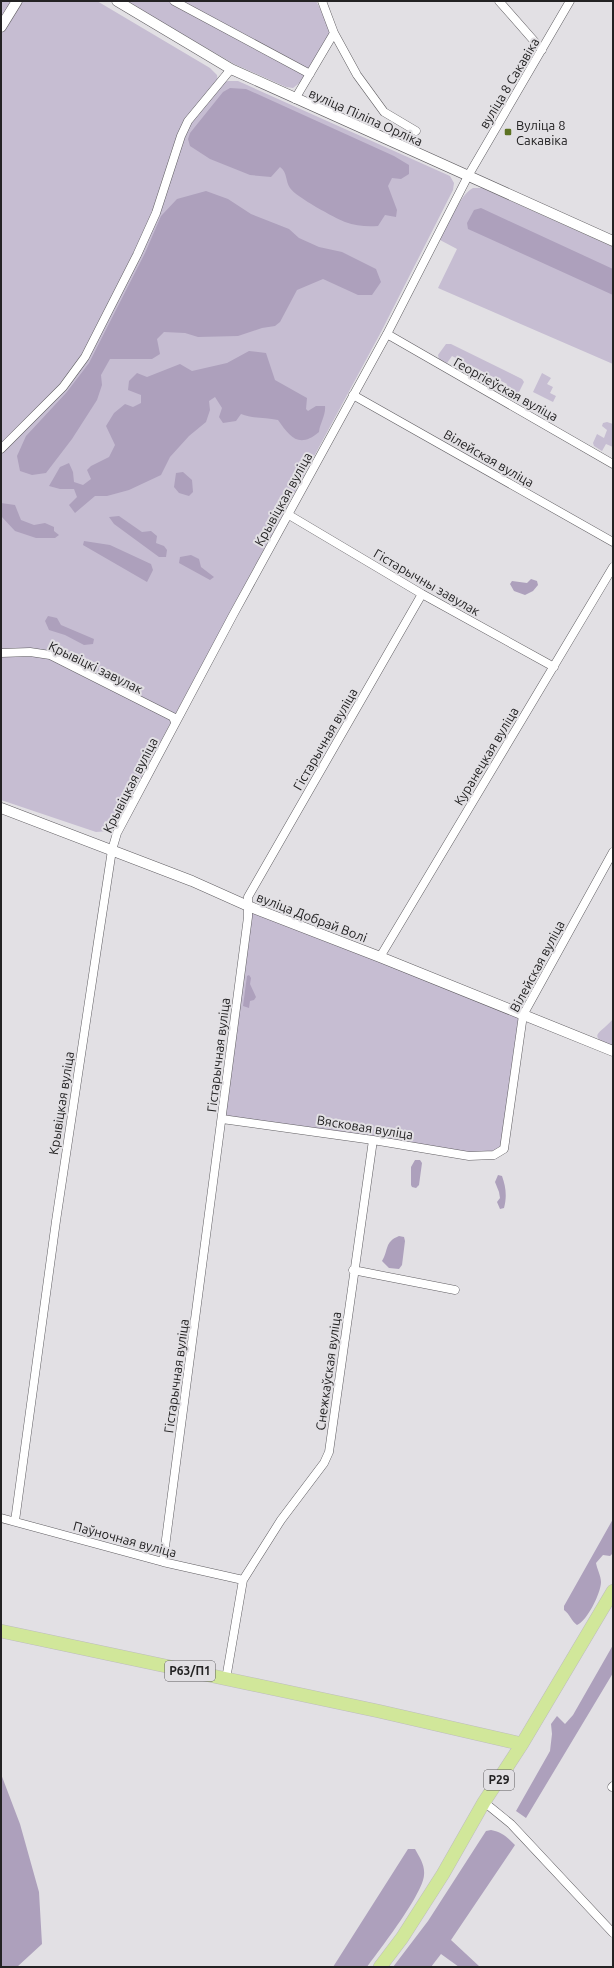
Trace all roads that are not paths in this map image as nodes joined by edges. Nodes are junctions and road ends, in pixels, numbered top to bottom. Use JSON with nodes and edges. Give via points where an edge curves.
{"nodes":[{"id":1,"x":17,"y":1,"type":"edge"},
{"id":2,"x":117,"y":1,"type":"edge"},
{"id":3,"x":174,"y":1,"type":"edge"},
{"id":4,"x":322,"y":1,"type":"edge"},
{"id":5,"x":500,"y":1,"type":"edge"},
{"id":6,"x":570,"y":1,"type":"edge"},
{"id":7,"x":1,"y":27,"type":"edge"},
{"id":8,"x":334,"y":33,"type":"junction"},
{"id":9,"x":542,"y":50,"type":"junction"},
{"id":10,"x":231,"y":69,"type":"junction"},
{"id":11,"x":310,"y":74,"type":"junction"},
{"id":12,"x":296,"y":99,"type":"junction"},
{"id":13,"x":416,"y":131,"type":"dead end"},
{"id":14,"x":468,"y":176,"type":"junction"},
{"id":15,"x":613,"y":241,"type":"edge"},
{"id":16,"x":388,"y":334,"type":"junction"},
{"id":17,"x":353,"y":395,"type":"junction"},
{"id":18,"x":1,"y":449,"type":"edge"},
{"id":19,"x":613,"y":464,"type":"edge"},
{"id":20,"x":289,"y":515,"type":"junction"},
{"id":21,"x":613,"y":542,"type":"edge"},
{"id":22,"x":613,"y":567,"type":"edge"},
{"id":23,"x":422,"y":594,"type":"junction"},
{"id":24,"x":1,"y":653,"type":"edge"},
{"id":25,"x":554,"y":667,"type":"junction"},
{"id":26,"x":175,"y":722,"type":"junction"},
{"id":27,"x":1,"y":808,"type":"edge"},
{"id":28,"x":112,"y":850,"type":"junction"},
{"id":29,"x":613,"y":852,"type":"edge"},
{"id":30,"x":248,"y":906,"type":"junction"},
{"id":31,"x":380,"y":957,"type":"junction"},
{"id":32,"x":523,"y":1015,"type":"junction"},
{"id":33,"x":613,"y":1051,"type":"edge"},
{"id":34,"x":222,"y":1119,"type":"junction"},
{"id":35,"x":373,"y":1140,"type":"junction"},
{"id":36,"x":504,"y":1149,"type":"joint"},
{"id":37,"x":353,"y":1270,"type":"junction"},
{"id":38,"x":455,"y":1290,"type":"dead end"},
{"id":39,"x":1,"y":1518,"type":"edge"},
{"id":40,"x":15,"y":1521,"type":"junction"},
{"id":41,"x":163,"y":1562,"type":"junction"},
{"id":42,"x":243,"y":1580,"type":"junction"},
{"id":43,"x":613,"y":1591,"type":"edge"},
{"id":44,"x":1,"y":1630,"type":"edge"},
{"id":45,"x":226,"y":1679,"type":"junction"},
{"id":46,"x":522,"y":1744,"type":"junction"},
{"id":47,"x":484,"y":1802,"type":"junction"},
{"id":48,"x":613,"y":1933,"type":"edge"},
{"id":49,"x":380,"y":1967,"type":"edge"}],
"edges":[{"from":1,"to":7,"type":"street"},
{"from":2,"to":10,"type":"street","name":"вуліца Піліпа Орліка"},
{"from":3,"to":11,"type":"street"},
{"from":4,"to":8,"type":"street"},
{"from":5,"to":9,"type":"street"},
{"from":6,"to":9,"type":"street","name":"вуліца 8 Сакавіка"},
{"from":8,"to":11,"type":"street"},
{"from":8,"to":13,"type":"street","via":[[357,75],[384,112]]},
{"from":9,"to":14,"type":"street","name":"вуліца 8 Сакавіка"},
{"from":10,"to":12,"type":"street","name":"вуліца Піліпа Орліка"},
{"from":10,"to":18,"type":"street","via":[[188,121],[156,213],[85,357],[63,387]]},
{"from":11,"to":12,"type":"street"},
{"from":12,"to":14,"type":"street","name":"вуліца Піліпа Орліка"},
{"from":14,"to":15,"type":"street","name":"вуліца Піліпа Орліка"},
{"from":14,"to":16,"type":"street","name":"Крывіцкая вуліца"},
{"from":16,"to":17,"type":"street","name":"Крывіцкая вуліца"},
{"from":16,"to":19,"type":"street","name":"Георгіеўская вуліца"},
{"from":17,"to":20,"type":"street","name":"Крывіцкая вуліца"},
{"from":17,"to":21,"type":"street","name":"Вілейская вуліца"},
{"from":20,"to":23,"type":"street","name":"Гістарычны завулак"},
{"from":20,"to":26,"type":"street","name":"Крывіцкая вуліца"},
{"from":22,"to":25,"type":"street","name":"Куранецкая вуліца"},
{"from":23,"to":25,"type":"street","name":"Гістарычны завулак"},
{"from":23,"to":30,"type":"street","name":"Гістарычная вуліца","via":[[248,897]]},
{"from":24,"to":26,"type":"street","name":"Крывіцкі завулак","via":[[30,652],[50,655],[173,717]]},
{"from":25,"to":31,"type":"street","name":"Куранецкая вуліца"},
{"from":26,"to":28,"type":"street","name":"Крывіцкая вуліца","via":[[117,833]]},
{"from":27,"to":28,"type":"street","name":"вуліца Добрай Волі"},
{"from":28,"to":30,"type":"street","name":"вуліца Добрай Волі"},
{"from":28,"to":40,"type":"street","name":"Крывіцкая вуліца","via":[[56,1221]]},
{"from":29,"to":32,"type":"street","name":"Вілейская вуліца"},
{"from":30,"to":31,"type":"street","name":"вуліца Добрай Волі"},
{"from":30,"to":34,"type":"street","name":"Гістарычная вуліца"},
{"from":31,"to":32,"type":"street","name":"вуліца Добрай Волі"},
{"from":32,"to":33,"type":"street","name":"вуліца Добрай Волі"},
{"from":32,"to":36,"type":"street","name":"Вілейская вуліца"},
{"from":34,"to":35,"type":"street","name":"Вясковая вуліца"},
{"from":34,"to":41,"type":"street","name":"Гістарычная вуліца"},
{"from":35,"to":36,"type":"street","name":"Вясковая вуліца","via":[[469,1156],[494,1154]]},
{"from":35,"to":37,"type":"street","name":"Снежкаўская вуліца"},
{"from":37,"to":38,"type":"street"},
{"from":37,"to":42,"type":"street","name":"Снежкаўская вуліца","via":[[329,1452]]},
{"from":39,"to":40,"type":"street","name":"Паўночная вуліца"},
{"from":40,"to":41,"type":"street","name":"Паўночная вуліца"},
{"from":41,"to":42,"type":"street","name":"Паўночная вуліца"},
{"from":42,"to":45,"type":"street"},
{"from":43,"to":46,"type":"main road","number":"Р29"},
{"from":44,"to":45,"type":"main road","number":"Р63/П1"},
{"from":45,"to":46,"type":"main road","number":"Р63/П1"},
{"from":46,"to":47,"type":"main road","number":"Р29"},
{"from":47,"to":48,"type":"street","via":[[511,1824]]},
{"from":47,"to":49,"type":"main road","number":"Р29","via":[[443,1874]]}]}
